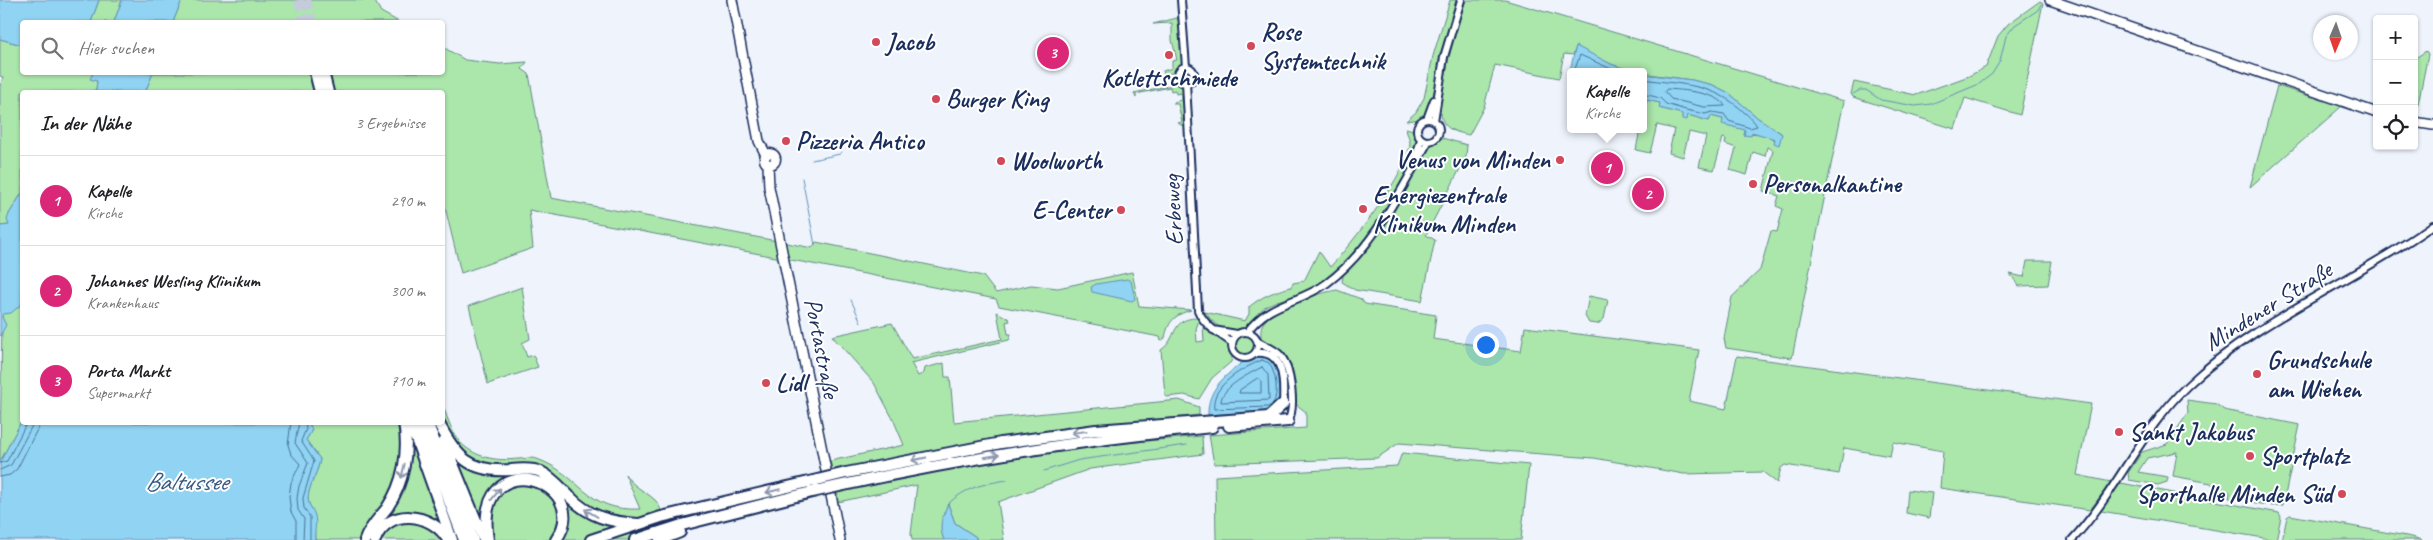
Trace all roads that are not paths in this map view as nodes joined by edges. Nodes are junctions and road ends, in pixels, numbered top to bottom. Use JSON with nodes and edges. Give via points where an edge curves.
{"nodes":[{"id":1,"x":732,"y":0,"type":"edge"},
{"id":2,"x":1181,"y":0,"type":"edge"},
{"id":3,"x":1462,"y":0,"type":"edge"},
{"id":4,"x":2050,"y":0,"type":"edge"},
{"id":5,"x":1186,"y":67,"type":"junction"},
{"id":6,"x":317,"y":75,"type":"edge"},
{"id":7,"x":325,"y":75,"type":"edge"},
{"id":8,"x":1186,"y":82,"type":"junction"},
{"id":9,"x":320,"y":90,"type":"edge"},
{"id":10,"x":328,"y":90,"type":"edge"},
{"id":11,"x":2373,"y":112,"type":"edge"},
{"id":12,"x":1431,"y":120,"type":"junction"},
{"id":13,"x":2418,"y":123,"type":"edge"},
{"id":14,"x":2433,"y":125,"type":"edge"},
{"id":15,"x":1424,"y":141,"type":"junction"},
{"id":16,"x":2433,"y":225,"type":"edge"},
{"id":17,"x":1261,"y":316,"type":"junction"},
{"id":18,"x":1213,"y":330,"type":"junction"},
{"id":19,"x":1248,"y":332,"type":"junction"},
{"id":20,"x":1237,"y":334,"type":"junction"},
{"id":21,"x":1254,"y":335,"type":"junction"},
{"id":22,"x":1258,"y":342,"type":"junction"},
{"id":23,"x":1232,"y":343,"type":"junction"},
{"id":24,"x":1256,"y":353,"type":"junction"},
{"id":25,"x":1283,"y":404,"type":"joint"},
{"id":26,"x":1288,"y":421,"type":"joint"},
{"id":27,"x":1212,"y":424,"type":"junction"},
{"id":28,"x":404,"y":425,"type":"edge"},
{"id":29,"x":411,"y":425,"type":"edge"},
{"id":30,"x":420,"y":425,"type":"edge"},
{"id":31,"x":428,"y":425,"type":"edge"},
{"id":32,"x":439,"y":425,"type":"edge"},
{"id":33,"x":440,"y":425,"type":"edge"},
{"id":34,"x":810,"y":487,"type":"junction"},
{"id":35,"x":680,"y":522,"type":"junction"},
{"id":36,"x":638,"y":524,"type":"junction"},
{"id":37,"x":664,"y":530,"type":"edge"},
{"id":38,"x":365,"y":540,"type":"edge"},
{"id":39,"x":375,"y":540,"type":"edge"},
{"id":40,"x":448,"y":540,"type":"edge"},
{"id":41,"x":452,"y":540,"type":"edge"},
{"id":42,"x":464,"y":540,"type":"edge"},
{"id":43,"x":473,"y":540,"type":"edge"},
{"id":44,"x":484,"y":540,"type":"edge"},
{"id":45,"x":488,"y":540,"type":"edge"},
{"id":46,"x":556,"y":540,"type":"edge"},
{"id":47,"x":591,"y":540,"type":"edge"},
{"id":48,"x":609,"y":540,"type":"edge"},
{"id":49,"x":635,"y":540,"type":"edge"},
{"id":50,"x":653,"y":540,"type":"edge"},
{"id":51,"x":840,"y":540,"type":"edge"},
{"id":52,"x":2072,"y":540,"type":"edge"}],
"edges":[{"from":1,"to":51,"type":"main road","name":"Portastraße","via":[[759,141],[767,159],[769,187]]},
{"from":2,"to":5,"type":"street"},
{"from":3,"to":12,"type":"street","via":[[1451,32]]},
{"from":4,"to":11,"type":"main road"},
{"from":5,"to":8,"type":"street","via":[[1194,74]]},
{"from":5,"to":8,"type":"street","via":[[1179,71],[1178,77]]},
{"from":6,"to":9,"type":"highway"},
{"from":7,"to":10,"type":"highway"},
{"from":8,"to":18,"type":"street","name":"Erbeweg","via":[[1198,310]]},
{"from":12,"to":15,"type":"street","via":[[1421,121],[1417,126],[1418,135]]},
{"from":12,"to":15,"type":"street","via":[[1438,127],[1438,134],[1434,140]]},
{"from":13,"to":14,"type":"main road"},
{"from":15,"to":17,"type":"street","via":[[1408,180],[1370,239],[1336,276],[1315,292],[1272,308]]},
{"from":16,"to":52,"type":"street","name":"Mindener Straße","via":[[2225,352],[2180,394]]},
{"from":17,"to":19,"type":"street"},
{"from":17,"to":21,"type":"street"},
{"from":18,"to":20,"type":"street"},
{"from":18,"to":23,"type":"street","name":"Erbeweg"},
{"from":19,"to":20,"type":"street"},
{"from":19,"to":21,"type":"street"},
{"from":20,"to":23,"type":"street"},
{"from":21,"to":22,"type":"street"},
{"from":22,"to":24,"type":"street"},
{"from":22,"to":26,"type":"street","via":[[1274,350],[1289,373],[1292,410]]},
{"from":23,"to":24,"type":"street","via":[[1238,356],[1250,357]]},
{"from":24,"to":25,"type":"street","via":[[1267,353],[1277,360],[1283,379]]},
{"from":25,"to":27,"type":"highway","via":[[1269,417]]},
{"from":26,"to":27,"type":"highway"},
{"from":27,"to":34,"type":"highway","bridge":true,"via":[[1096,430],[1001,443]]},
{"from":28,"to":38,"type":"highway","one_way":true,"via":[[406,450],[402,476],[389,505]]},
{"from":29,"to":41,"type":"highway"},
{"from":30,"to":42,"type":"highway"},
{"from":31,"to":43,"type":"highway"},
{"from":32,"to":44,"type":"highway"},
{"from":36,"to":33,"type":"highway","one_way":true,"via":[[604,520],[593,515],[552,478],[538,470],[496,471],[471,465],[458,456]]},
{"from":34,"to":35,"type":"highway","one_way":true,"via":[[736,500]]},
{"from":34,"to":35,"type":"highway","via":[[731,517]]},
{"from":35,"to":37,"type":"highway"},
{"from":36,"to":37,"type":"highway"},
{"from":36,"to":47,"type":"highway"},
{"from":37,"to":48,"type":"highway"},
{"from":37,"to":49,"type":"highway"},
{"from":37,"to":50,"type":"highway"},
{"from":39,"to":40,"type":"highway","via":[[391,521],[413,516],[431,522]]},
{"from":45,"to":46,"type":"highway","one_way":true,"via":[[487,510],[492,497],[511,481],[527,479],[549,487],[562,505],[563,525]]}]}
